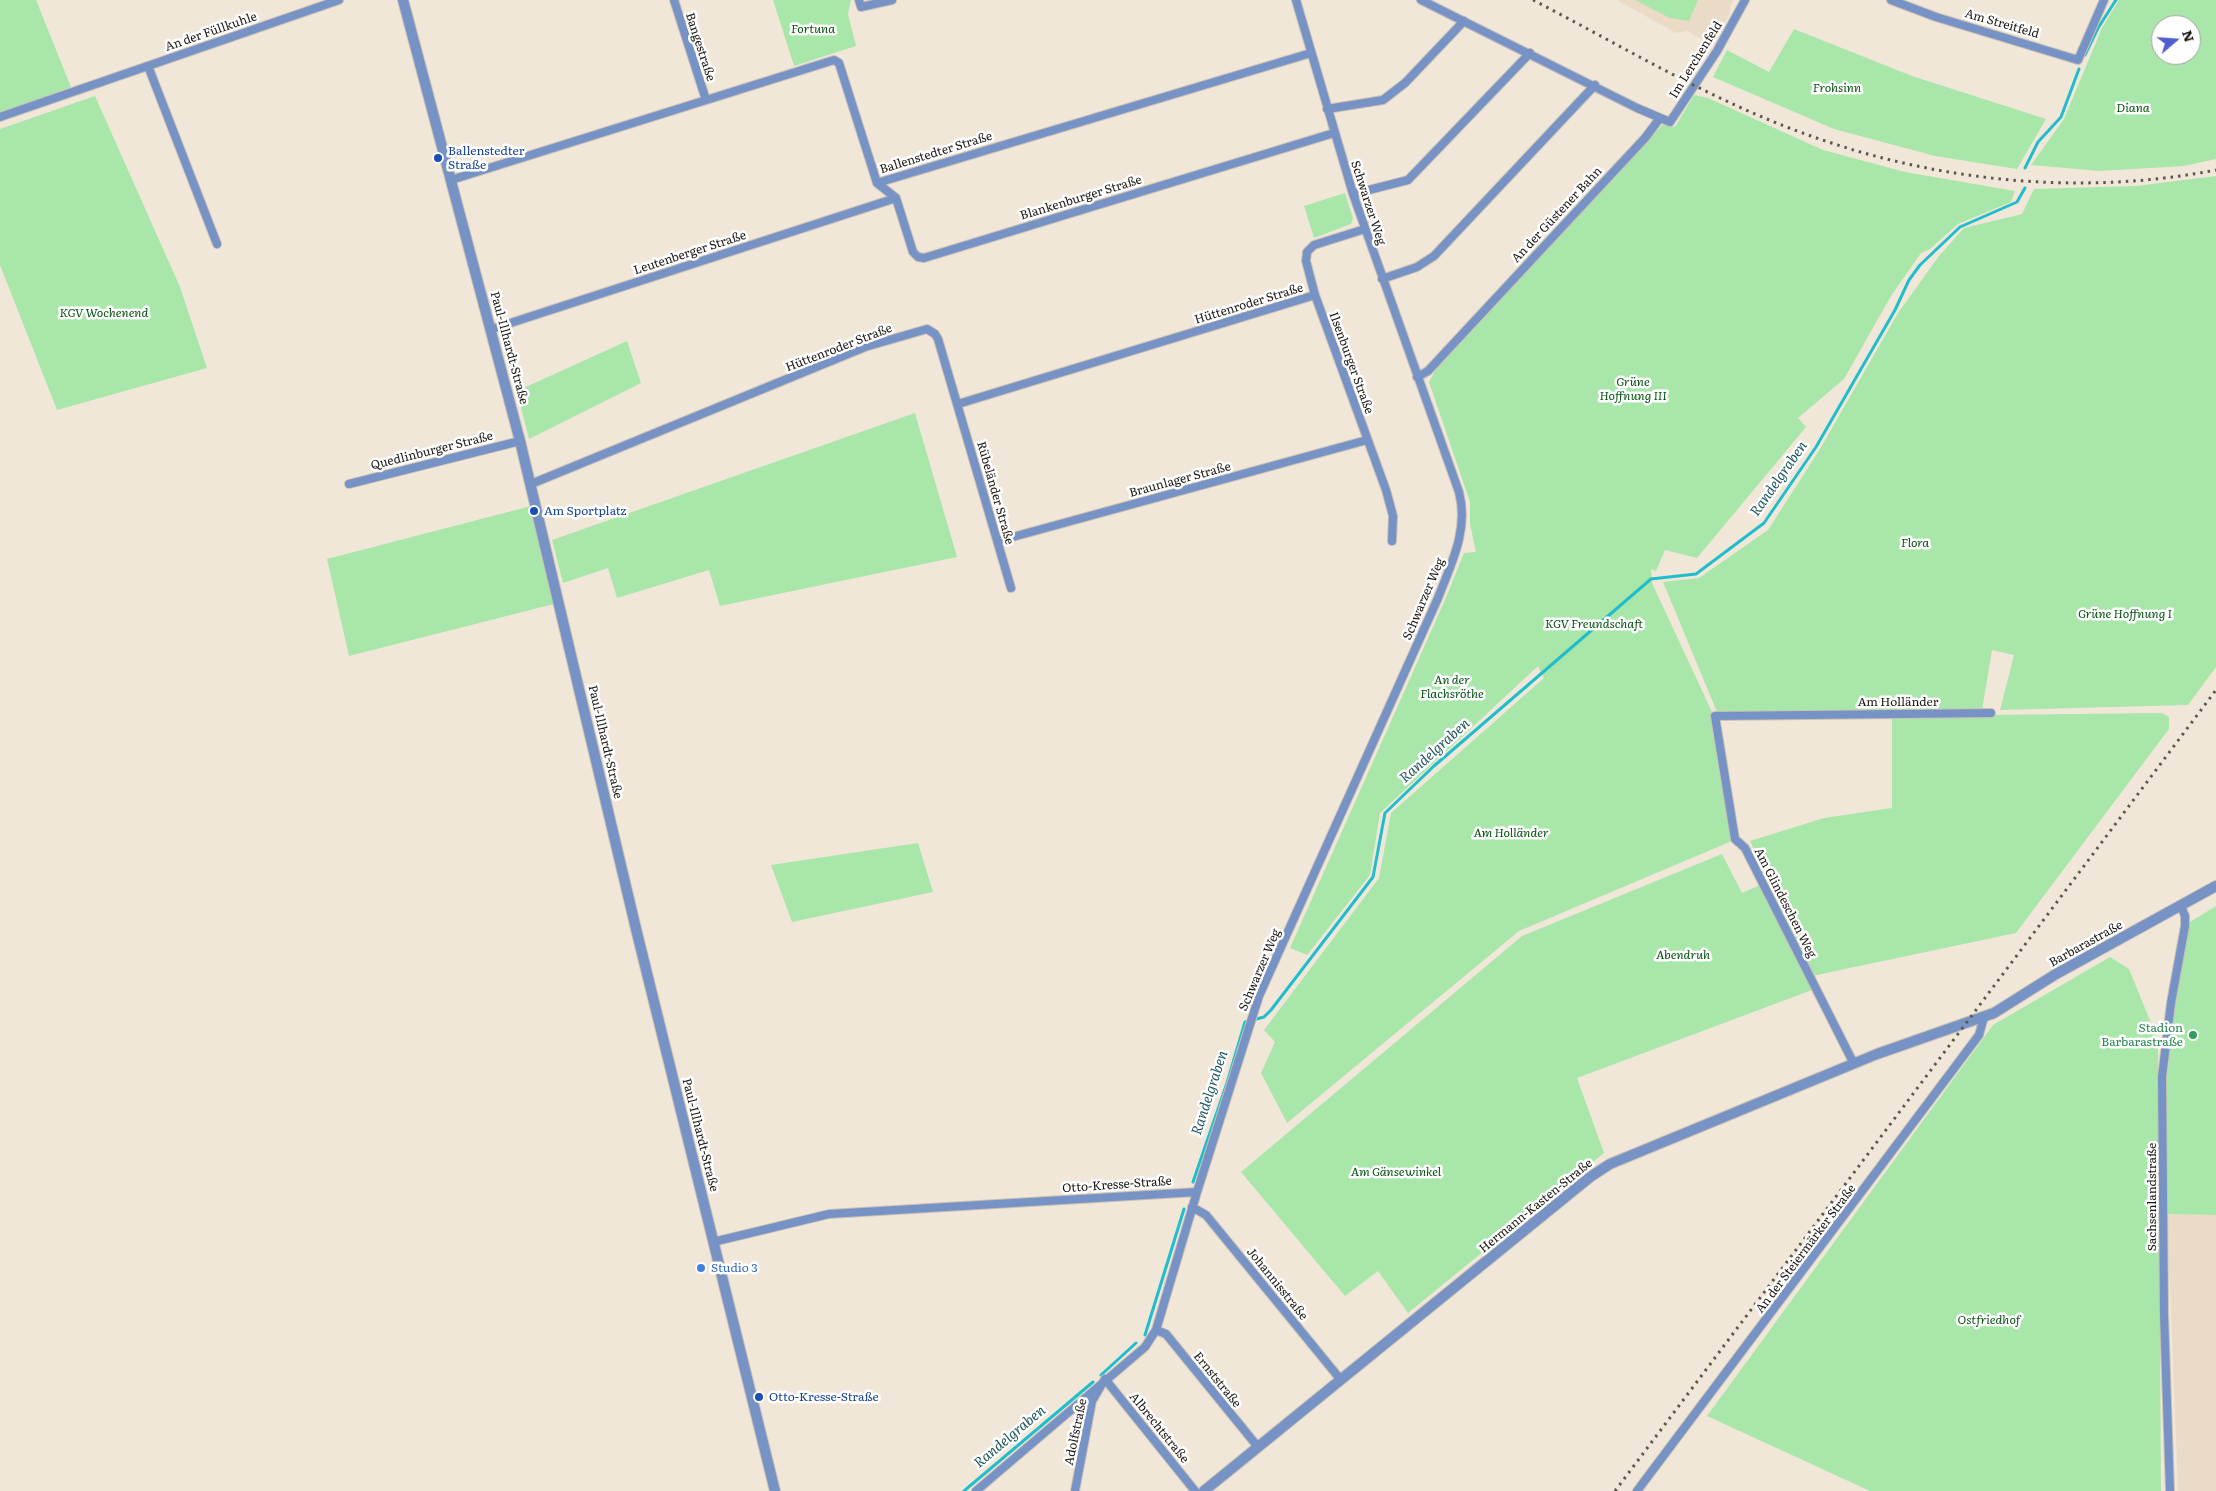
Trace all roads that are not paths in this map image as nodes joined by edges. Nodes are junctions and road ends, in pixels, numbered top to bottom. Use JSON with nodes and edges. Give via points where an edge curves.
{"nodes":[{"id":1,"x":339,"y":0,"type":"edge"},
{"id":2,"x":403,"y":0,"type":"edge"},
{"id":3,"x":674,"y":0,"type":"edge"},
{"id":4,"x":892,"y":0,"type":"edge"},
{"id":5,"x":1296,"y":0,"type":"edge"},
{"id":6,"x":1421,"y":0,"type":"edge"},
{"id":7,"x":1745,"y":0,"type":"edge"},
{"id":8,"x":1891,"y":0,"type":"edge"},
{"id":9,"x":2104,"y":0,"type":"edge"},
{"id":10,"x":860,"y":3,"type":"edge"},
{"id":11,"x":1464,"y":20,"type":"junction"},
{"id":12,"x":1311,"y":52,"type":"junction"},
{"id":13,"x":1530,"y":53,"type":"junction"},
{"id":14,"x":148,"y":66,"type":"junction"},
{"id":15,"x":1595,"y":85,"type":"junction"},
{"id":16,"x":706,"y":100,"type":"junction"},
{"id":17,"x":1327,"y":109,"type":"junction"},
{"id":18,"x":0,"y":117,"type":"edge"},
{"id":19,"x":1660,"y":118,"type":"junction"},
{"id":20,"x":1334,"y":133,"type":"junction"},
{"id":21,"x":451,"y":180,"type":"junction"},
{"id":22,"x":877,"y":183,"type":"junction"},
{"id":23,"x":1353,"y":194,"type":"junction"},
{"id":24,"x":896,"y":198,"type":"junction"},
{"id":25,"x":1365,"y":229,"type":"junction"},
{"id":26,"x":217,"y":244,"type":"dead end"},
{"id":27,"x":1382,"y":279,"type":"junction"},
{"id":28,"x":1315,"y":295,"type":"junction"},
{"id":29,"x":492,"y":329,"type":"junction"},
{"id":30,"x":1417,"y":377,"type":"junction"},
{"id":31,"x":958,"y":404,"type":"junction"},
{"id":32,"x":1367,"y":440,"type":"junction"},
{"id":33,"x":520,"y":441,"type":"junction"},
{"id":34,"x":349,"y":484,"type":"dead end"},
{"id":35,"x":531,"y":484,"type":"junction"},
{"id":36,"x":998,"y":541,"type":"junction"},
{"id":37,"x":1392,"y":542,"type":"dead end"},
{"id":38,"x":1011,"y":588,"type":"dead end"},
{"id":39,"x":1991,"y":713,"type":"dead end"},
{"id":40,"x":1715,"y":716,"type":"joint"},
{"id":41,"x":2216,"y":886,"type":"edge"},
{"id":42,"x":2181,"y":906,"type":"junction"},
{"id":43,"x":1984,"y":1017,"type":"junction"},
{"id":44,"x":1966,"y":1023,"type":"joint"},
{"id":45,"x":1854,"y":1064,"type":"junction"},
{"id":46,"x":1196,"y":1192,"type":"junction"},
{"id":47,"x":1192,"y":1207,"type":"junction"},
{"id":48,"x":713,"y":1242,"type":"junction"},
{"id":49,"x":1156,"y":1330,"type":"junction"},
{"id":50,"x":1105,"y":1380,"type":"junction"},
{"id":51,"x":1341,"y":1380,"type":"junction"},
{"id":52,"x":1258,"y":1447,"type":"junction"},
{"id":53,"x":775,"y":1491,"type":"edge"},
{"id":54,"x":976,"y":1491,"type":"edge"},
{"id":55,"x":1075,"y":1491,"type":"edge"},
{"id":56,"x":1195,"y":1491,"type":"edge"},
{"id":57,"x":1204,"y":1491,"type":"edge"},
{"id":58,"x":1637,"y":1491,"type":"edge"},
{"id":59,"x":2170,"y":1491,"type":"edge"}],
"edges":[{"from":1,"to":14,"type":"street","name":"An der Füllkuhle"},
{"from":2,"to":21,"type":"street","name":"Paul-Illhardt-Straße"},
{"from":3,"to":16,"type":"street","name":"Bangestraße"},
{"from":4,"to":10,"type":"street"},
{"from":5,"to":12,"type":"street","name":"Schwarzer Weg"},
{"from":6,"to":11,"type":"street"},
{"from":7,"to":19,"type":"street","name":"Im Lerchenfeld","via":[[1717,51],[1670,122]]},
{"from":8,"to":9,"type":"street","name":"Am Streitfeld","via":[[2078,60]]},
{"from":11,"to":13,"type":"street"},
{"from":11,"to":17,"type":"street","via":[[1405,83],[1383,100]]},
{"from":12,"to":17,"type":"street","name":"Schwarzer Weg"},
{"from":12,"to":22,"type":"street","name":"Ballenstedter Straße"},
{"from":13,"to":15,"type":"street"},
{"from":13,"to":23,"type":"street","via":[[1408,180]]},
{"from":14,"to":18,"type":"street","name":"An der Füllkuhle"},
{"from":14,"to":26,"type":"street"},
{"from":15,"to":19,"type":"street"},
{"from":15,"to":27,"type":"street","via":[[1434,256],[1417,267]]},
{"from":16,"to":21,"type":"street","name":"Ballenstedter Straße"},
{"from":16,"to":22,"type":"street","name":"Ballenstedter Straße","via":[[836,60]]},
{"from":17,"to":20,"type":"street","name":"Schwarzer Weg"},
{"from":19,"to":30,"type":"street","name":"An der Güstener Bahn","via":[[1428,371]]},
{"from":20,"to":23,"type":"street","name":"Schwarzer Weg"},
{"from":20,"to":24,"type":"street","name":"Blankenburger Straße","via":[[924,258],[914,252]]},
{"from":21,"to":29,"type":"street","name":"Paul-Illhardt-Straße"},
{"from":22,"to":24,"type":"street"},
{"from":23,"to":25,"type":"street","name":"Schwarzer Weg"},
{"from":24,"to":29,"type":"street","name":"Leutenberger Straße"},
{"from":25,"to":27,"type":"street","name":"Schwarzer Weg"},
{"from":25,"to":28,"type":"street","name":"Ilsenburger Straße","via":[[1314,245],[1307,252],[1306,261]]},
{"from":27,"to":30,"type":"street","name":"Schwarzer Weg"},
{"from":28,"to":31,"type":"street","name":"Hüttenroder Straße"},
{"from":28,"to":32,"type":"street","name":"Ilsenburger Straße"},
{"from":29,"to":33,"type":"street","name":"Paul-Illhardt-Straße"},
{"from":30,"to":46,"type":"street","name":"Schwarzer Weg","via":[[1459,492],[1462,508],[1460,537],[1438,598],[1255,1008]]},
{"from":31,"to":35,"type":"street","name":"Hüttenroder Straße","via":[[938,339],[931,331],[922,330],[856,351]]},
{"from":31,"to":36,"type":"street","name":"Rübeländer Straße"},
{"from":32,"to":36,"type":"street","name":"Braunlager Straße"},
{"from":32,"to":37,"type":"street","name":"Ilsenburger Straße","via":[[1386,490],[1392,516]]},
{"from":33,"to":34,"type":"street","name":"Quedlinburger Straße"},
{"from":33,"to":35,"type":"street","name":"Paul-Illhardt-Straße"},
{"from":35,"to":48,"type":"street","name":"Paul-Illhardt-Straße"},
{"from":36,"to":38,"type":"street","name":"Rübeländer Straße"},
{"from":39,"to":40,"type":"street","name":"Am Holländer"},
{"from":40,"to":45,"type":"street","name":"Am Glindeschen Weg","via":[[1735,839],[1745,848]]},
{"from":41,"to":42,"type":"street","name":"Barbarastraße"},
{"from":42,"to":43,"type":"street","name":"Barbarastraße"},
{"from":42,"to":59,"type":"street","name":"Sachsenlandstraße","via":[[2185,926],[2170,1003],[2162,1077],[2164,1314]]},
{"from":43,"to":44,"type":"street","name":"Barbarastraße"},
{"from":43,"to":58,"type":"street","name":"An der Steiermärker Straße","via":[[1979,1035]]},
{"from":44,"to":45,"type":"street","name":"Hermann-Kasten-Straße"},
{"from":45,"to":51,"type":"street","name":"Hermann-Kasten-Straße","via":[[1610,1164]]},
{"from":46,"to":47,"type":"street"},
{"from":46,"to":48,"type":"street","name":"Otto-Kresse-Straße","via":[[829,1214]]},
{"from":47,"to":49,"type":"street"},
{"from":47,"to":51,"type":"street","name":"Johannisstraße","via":[[1206,1215]]},
{"from":48,"to":53,"type":"street","name":"Paul-Illhardt-Straße"},
{"from":49,"to":50,"type":"street","via":[[1145,1346]]},
{"from":49,"to":52,"type":"street","name":"Ernststraße","via":[[1166,1334]]},
{"from":50,"to":54,"type":"street"},
{"from":50,"to":55,"type":"street","name":"Adolfstraße","via":[[1092,1401]]},
{"from":50,"to":56,"type":"street","name":"Albrechtstraße"},
{"from":51,"to":52,"type":"street","name":"Hermann-Kasten-Straße"},
{"from":52,"to":57,"type":"street","name":"Hermann-Kasten-Straße"}]}
